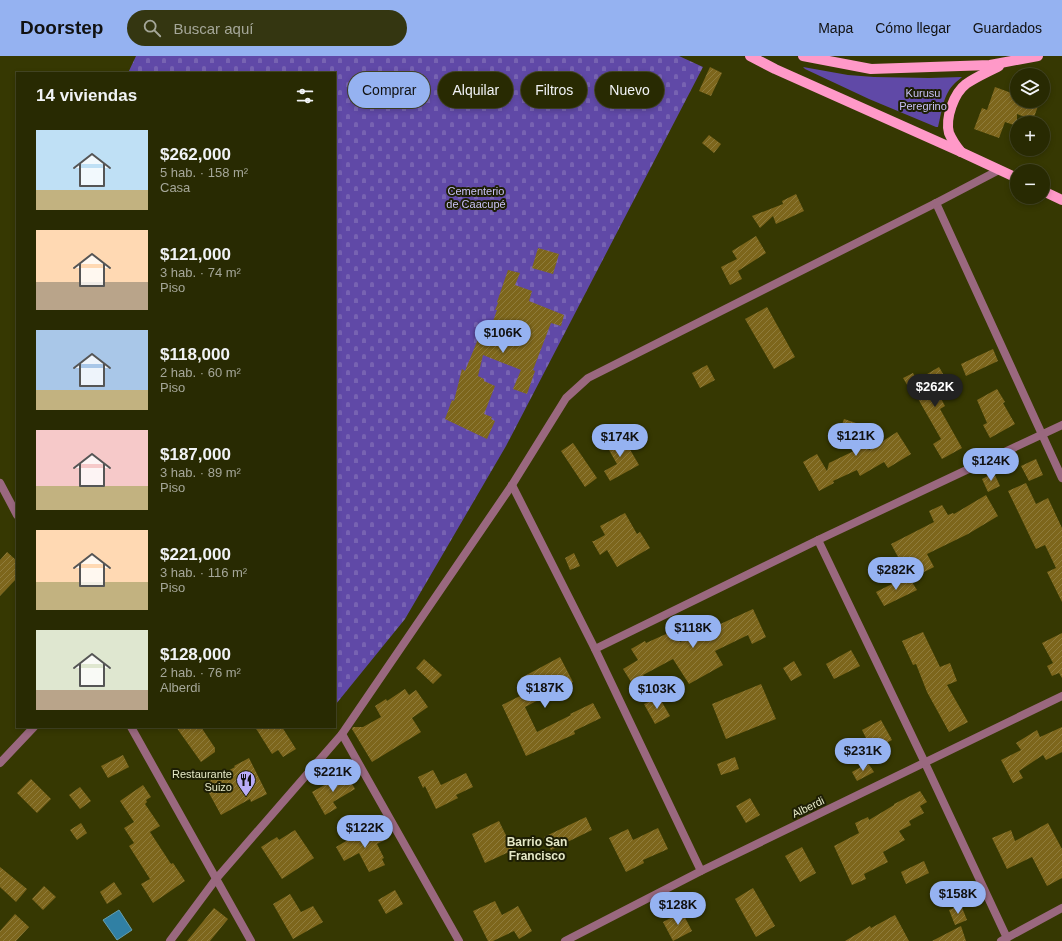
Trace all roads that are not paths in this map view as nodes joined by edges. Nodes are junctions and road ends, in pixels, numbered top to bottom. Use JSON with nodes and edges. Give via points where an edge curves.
{"nodes":[{"id":1,"x":750,"y":56,"type":"edge"},
{"id":2,"x":805,"y":56,"type":"edge"},
{"id":3,"x":1030,"y":57,"type":"edge"},
{"id":4,"x":1006,"y":62,"type":"junction"},
{"id":5,"x":961,"y":152,"type":"junction"},
{"id":6,"x":999,"y":170,"type":"junction"},
{"id":7,"x":1010,"y":175,"type":"edge"},
{"id":8,"x":1050,"y":194,"type":"edge"},
{"id":9,"x":1062,"y":200,"type":"edge"},
{"id":10,"x":936,"y":203,"type":"junction"},
{"id":11,"x":1062,"y":425,"type":"edge"},
{"id":12,"x":1043,"y":434,"type":"junction"},
{"id":13,"x":1062,"y":478,"type":"edge"},
{"id":14,"x":0,"y":483,"type":"edge"},
{"id":15,"x":512,"y":485,"type":"junction"},
{"id":16,"x":16,"y":514,"type":"edge"},
{"id":17,"x":818,"y":540,"type":"junction"},
{"id":18,"x":595,"y":649,"type":"junction"},
{"id":19,"x":1062,"y":696,"type":"edge"},
{"id":20,"x":33,"y":728,"type":"edge"},
{"id":21,"x":132,"y":728,"type":"edge"},
{"id":22,"x":342,"y":734,"type":"junction"},
{"id":23,"x":0,"y":763,"type":"edge"},
{"id":24,"x":925,"y":763,"type":"junction"},
{"id":25,"x":701,"y":871,"type":"junction"},
{"id":26,"x":216,"y":879,"type":"junction"},
{"id":27,"x":1062,"y":908,"type":"edge"},
{"id":28,"x":1004,"y":939,"type":"edge"},
{"id":29,"x":170,"y":941,"type":"edge"},
{"id":30,"x":251,"y":941,"type":"edge"},
{"id":31,"x":459,"y":941,"type":"edge"},
{"id":32,"x":565,"y":941,"type":"edge"}],
"edges":[{"from":1,"to":5,"type":"main road"},
{"from":2,"to":4,"type":"main road","via":[[871,69],[990,65]]},
{"from":3,"to":4,"type":"main road"},
{"from":4,"to":5,"type":"main road","via":[[964,85],[956,94],[948,118],[949,131]]},
{"from":5,"to":6,"type":"main road"},
{"from":6,"to":7,"type":"main road"},
{"from":6,"to":10,"type":"street"},
{"from":8,"to":9,"type":"main road"},
{"from":10,"to":12,"type":"street"},
{"from":10,"to":15,"type":"street","via":[[588,378],[566,398]]},
{"from":11,"to":12,"type":"street"},
{"from":12,"to":13,"type":"street"},
{"from":12,"to":17,"type":"street"},
{"from":14,"to":16,"type":"street"},
{"from":15,"to":18,"type":"street"},
{"from":15,"to":22,"type":"street"},
{"from":17,"to":18,"type":"street"},
{"from":17,"to":24,"type":"street"},
{"from":18,"to":25,"type":"street"},
{"from":19,"to":24,"type":"street","name":"Alberdi"},
{"from":20,"to":23,"type":"street"},
{"from":21,"to":26,"type":"street"},
{"from":22,"to":26,"type":"street"},
{"from":22,"to":31,"type":"street"},
{"from":24,"to":25,"type":"street","name":"Alberdi"},
{"from":24,"to":28,"type":"street"},
{"from":25,"to":32,"type":"street","name":"Alberdi"},
{"from":26,"to":29,"type":"street"},
{"from":26,"to":30,"type":"street"},
{"from":27,"to":28,"type":"street"}]}
